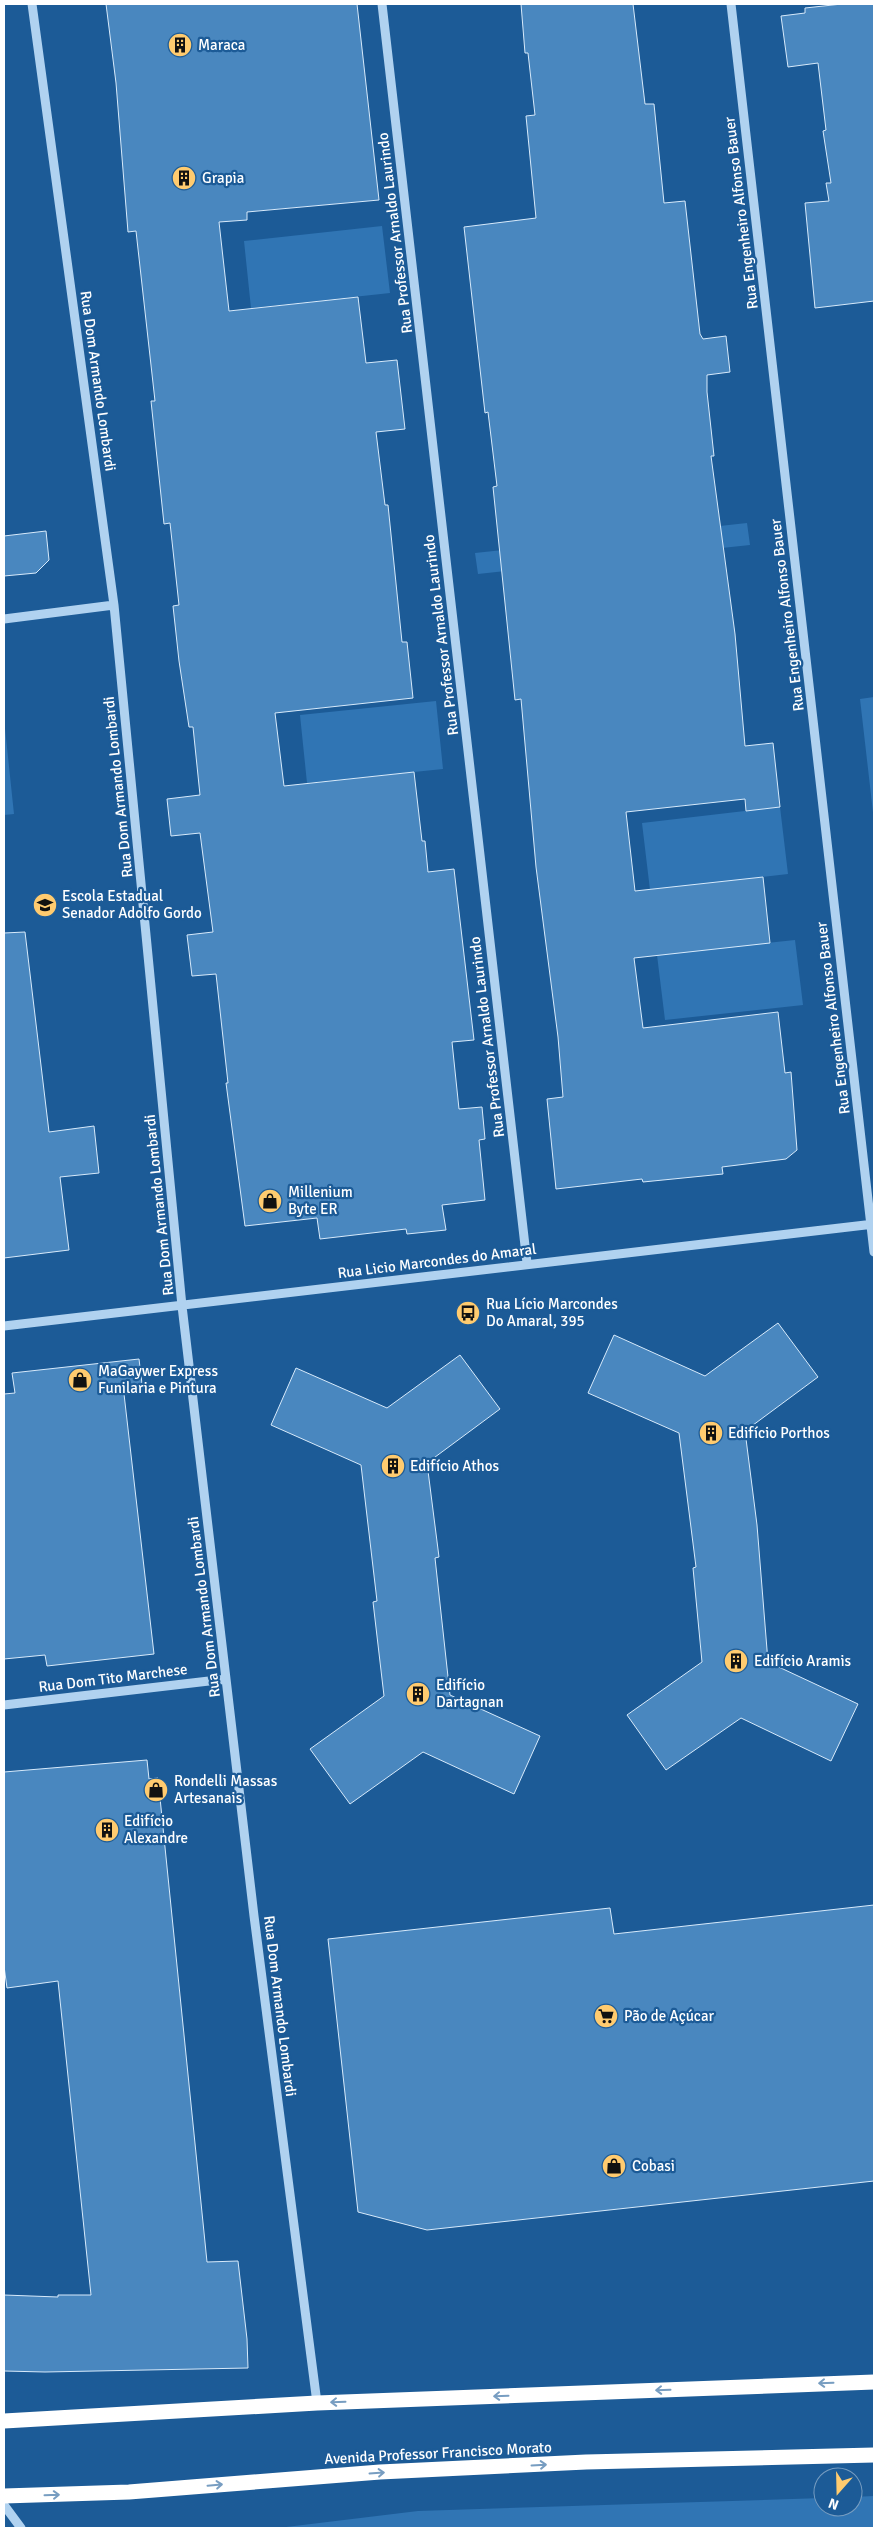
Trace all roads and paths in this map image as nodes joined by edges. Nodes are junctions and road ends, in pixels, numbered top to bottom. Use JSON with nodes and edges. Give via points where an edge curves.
{"nodes":[{"id":1,"x":32,"y":4,"type":"edge"},
{"id":2,"x":382,"y":4,"type":"edge"},
{"id":3,"x":731,"y":4,"type":"edge"},
{"id":4,"x":114,"y":605,"type":"junction"},
{"id":5,"x":4,"y":619,"type":"edge"},
{"id":6,"x":873,"y":1224,"type":"edge"},
{"id":7,"x":874,"y":1252,"type":"edge"},
{"id":8,"x":527,"y":1263,"type":"junction"},
{"id":9,"x":182,"y":1306,"type":"junction"},
{"id":10,"x":4,"y":1326,"type":"edge"},
{"id":11,"x":226,"y":1679,"type":"junction"},
{"id":12,"x":4,"y":1704,"type":"edge"},
{"id":13,"x":874,"y":2382,"type":"edge"},
{"id":14,"x":317,"y":2403,"type":"junction"},
{"id":15,"x":4,"y":2421,"type":"edge"},
{"id":16,"x":874,"y":2455,"type":"edge"},
{"id":17,"x":4,"y":2496,"type":"edge"},
{"id":18,"x":4,"y":2505,"type":"edge"},
{"id":19,"x":21,"y":2528,"type":"edge"}],
"edges":[{"from":1,"to":4,"type":"street","name":"Rua Dom Armando Lombardi"},
{"from":2,"to":8,"type":"street","name":"Rua Professor Arnaldo Laurindo"},
{"from":3,"to":6,"type":"street","name":"Rua Engenheiro Alfonso Bauer"},
{"from":4,"to":5,"type":"street"},
{"from":4,"to":9,"type":"street","name":"Rua Dom Armando Lombardi"},
{"from":6,"to":7,"type":"street","name":"Rua Engenheiro Alfonso Bauer"},
{"from":6,"to":8,"type":"street","name":"Rua Licio Marcondes do Amaral"},
{"from":8,"to":9,"type":"street","name":"Rua Licio Marcondes do Amaral"},
{"from":9,"to":10,"type":"street","name":"Rua Licio Marcondes do Amaral"},
{"from":9,"to":11,"type":"street","name":"Rua Dom Armando Lombardi"},
{"from":11,"to":12,"type":"street","name":"Rua Dom Tito Marchese"},
{"from":11,"to":14,"type":"street","name":"Rua Dom Armando Lombardi"},
{"from":13,"to":14,"type":"highway","one_way":true},
{"from":14,"to":15,"type":"highway"},
{"from":17,"to":16,"type":"highway","name":"Avenida Professor Francisco Morato","one_way":true,"via":[[129,2492],[380,2472],[566,2463]]},
{"from":18,"to":19,"type":"street"}]}
